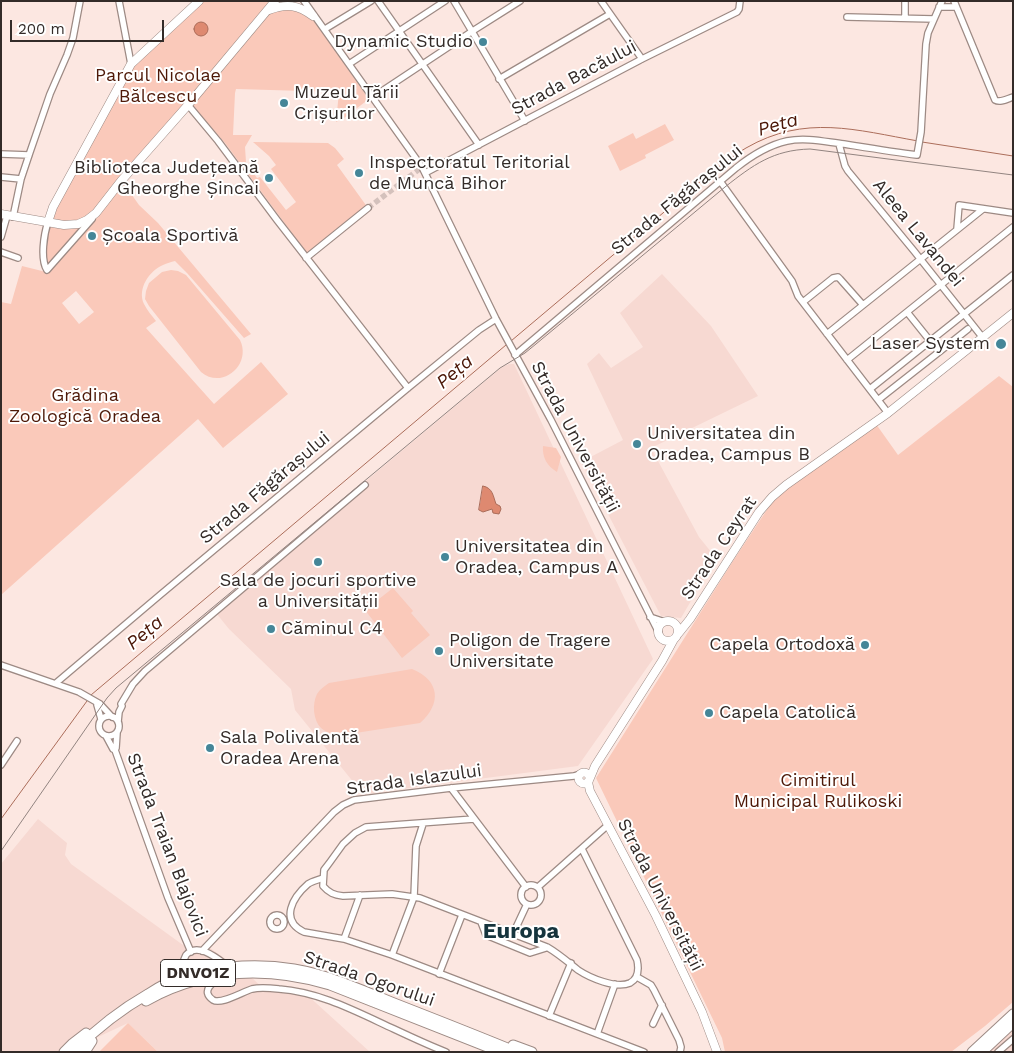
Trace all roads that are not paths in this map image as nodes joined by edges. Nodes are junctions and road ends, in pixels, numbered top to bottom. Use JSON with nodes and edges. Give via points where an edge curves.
{"nodes":[{"id":1,"x":80,"y":1,"type":"edge"},
{"id":2,"x":119,"y":1,"type":"edge"},
{"id":3,"x":199,"y":1,"type":"edge"},
{"id":4,"x":275,"y":1,"type":"edge"},
{"id":5,"x":304,"y":1,"type":"edge"},
{"id":6,"x":371,"y":1,"type":"edge"},
{"id":7,"x":378,"y":1,"type":"edge"},
{"id":8,"x":445,"y":1,"type":"edge"},
{"id":9,"x":454,"y":1,"type":"edge"},
{"id":10,"x":520,"y":1,"type":"edge"},
{"id":11,"x":601,"y":1,"type":"edge"},
{"id":12,"x":740,"y":1,"type":"edge"},
{"id":13,"x":905,"y":1,"type":"edge"},
{"id":14,"x":941,"y":4,"type":"edge"},
{"id":15,"x":955,"y":4,"type":"edge"},
{"id":16,"x":267,"y":10,"type":"junction"},
{"id":17,"x":610,"y":14,"type":"junction"},
{"id":18,"x":314,"y":16,"type":"junction"},
{"id":19,"x":847,"y":16,"type":"dead end"},
{"id":20,"x":905,"y":18,"type":"junction"},
{"id":21,"x":934,"y":19,"type":"junction"},
{"id":22,"x":325,"y":29,"type":"junction"},
{"id":23,"x":399,"y":31,"type":"junction"},
{"id":24,"x":471,"y":32,"type":"junction"},
{"id":25,"x":642,"y":59,"type":"junction"},
{"id":26,"x":131,"y":64,"type":"junction"},
{"id":27,"x":349,"y":64,"type":"junction"},
{"id":28,"x":422,"y":65,"type":"junction"},
{"id":29,"x":499,"y":79,"type":"junction"},
{"id":30,"x":373,"y":97,"type":"junction"},
{"id":31,"x":1013,"y":97,"type":"edge"},
{"id":32,"x":188,"y":105,"type":"junction"},
{"id":33,"x":525,"y":121,"type":"junction"},
{"id":34,"x":839,"y":144,"type":"junction"},
{"id":35,"x":479,"y":145,"type":"junction"},
{"id":36,"x":1,"y":154,"type":"edge"},
{"id":37,"x":29,"y":154,"type":"junction"},
{"id":38,"x":425,"y":173,"type":"junction"},
{"id":39,"x":1,"y":177,"type":"edge"},
{"id":40,"x":22,"y":179,"type":"junction"},
{"id":41,"x":720,"y":181,"type":"junction"},
{"id":42,"x":368,"y":208,"type":"tunnel mouth"},
{"id":43,"x":983,"y":209,"type":"junction"},
{"id":44,"x":1013,"y":213,"type":"edge"},
{"id":45,"x":96,"y":214,"type":"junction"},
{"id":46,"x":7,"y":216,"type":"edge"},
{"id":47,"x":48,"y":222,"type":"junction"},
{"id":48,"x":1013,"y":227,"type":"edge"},
{"id":49,"x":957,"y":229,"type":"junction"},
{"id":50,"x":1,"y":237,"type":"edge"},
{"id":51,"x":1,"y":252,"type":"edge"},
{"id":52,"x":18,"y":258,"type":"dead end"},
{"id":53,"x":306,"y":258,"type":"junction"},
{"id":54,"x":921,"y":259,"type":"junction"},
{"id":55,"x":1013,"y":275,"type":"edge"},
{"id":56,"x":942,"y":285,"type":"junction"},
{"id":57,"x":803,"y":302,"type":"junction"},
{"id":58,"x":862,"y":306,"type":"junction"},
{"id":59,"x":907,"y":312,"type":"junction"},
{"id":60,"x":1013,"y":313,"type":"edge"},
{"id":61,"x":964,"y":314,"type":"junction"},
{"id":62,"x":496,"y":319,"type":"junction"},
{"id":63,"x":968,"y":330,"type":"dead end"},
{"id":64,"x":827,"y":334,"type":"junction"},
{"id":65,"x":983,"y":338,"type":"junction"},
{"id":66,"x":930,"y":341,"type":"junction"},
{"id":67,"x":939,"y":352,"type":"junction"},
{"id":68,"x":514,"y":353,"type":"junction"},
{"id":69,"x":847,"y":360,"type":"junction"},
{"id":70,"x":408,"y":388,"type":"junction"},
{"id":71,"x":870,"y":389,"type":"junction"},
{"id":72,"x":878,"y":400,"type":"junction"},
{"id":73,"x":888,"y":413,"type":"junction"},
{"id":74,"x":365,"y":485,"type":"dead end"},
{"id":75,"x":650,"y":617,"type":"junction"},
{"id":76,"x":690,"y":619,"type":"junction"},
{"id":77,"x":668,"y":622,"type":"junction"},
{"id":78,"x":660,"y":636,"type":"junction"},
{"id":79,"x":676,"y":637,"type":"junction"},
{"id":80,"x":662,"y":661,"type":"junction"},
{"id":81,"x":1,"y":665,"type":"edge"},
{"id":82,"x":56,"y":684,"type":"junction"},
{"id":83,"x":96,"y":703,"type":"junction"},
{"id":84,"x":121,"y":704,"type":"junction"},
{"id":85,"x":110,"y":716,"type":"junction"},
{"id":86,"x":101,"y":719,"type":"junction"},
{"id":87,"x":118,"y":722,"type":"junction"},
{"id":88,"x":117,"y":732,"type":"junction"},
{"id":89,"x":106,"y":736,"type":"junction"},
{"id":90,"x":17,"y":741,"type":"dead end"},
{"id":91,"x":114,"y":750,"type":"junction"},
{"id":92,"x":1,"y":765,"type":"edge"},
{"id":93,"x":582,"y":778,"type":"junction"},
{"id":94,"x":450,"y":788,"type":"junction"},
{"id":95,"x":474,"y":819,"type":"junction"},
{"id":96,"x":423,"y":824,"type":"junction"},
{"id":97,"x":608,"y":826,"type":"junction"},
{"id":98,"x":582,"y":849,"type":"junction"},
{"id":99,"x":323,"y":878,"type":"junction"},
{"id":100,"x":526,"y":887,"type":"junction"},
{"id":101,"x":538,"y":888,"type":"junction"},
{"id":102,"x":360,"y":895,"type":"junction"},
{"id":103,"x":414,"y":897,"type":"junction"},
{"id":104,"x":527,"y":904,"type":"junction"},
{"id":105,"x":462,"y":915,"type":"junction"},
{"id":106,"x":291,"y":918,"type":"junction"},
{"id":107,"x":284,"y":920,"type":"dead end"},
{"id":108,"x":481,"y":922,"type":"junction"},
{"id":109,"x":513,"y":934,"type":"junction"},
{"id":110,"x":344,"y":939,"type":"junction"},
{"id":111,"x":547,"y":948,"type":"junction"},
{"id":112,"x":202,"y":951,"type":"junction"},
{"id":113,"x":191,"y":952,"type":"junction"},
{"id":114,"x":392,"y":956,"type":"junction"},
{"id":115,"x":571,"y":963,"type":"junction"},
{"id":116,"x":229,"y":967,"type":"junction"},
{"id":117,"x":241,"y":973,"type":"junction"},
{"id":118,"x":439,"y":974,"type":"junction"},
{"id":119,"x":637,"y":977,"type":"junction"},
{"id":120,"x":166,"y":983,"type":"junction"},
{"id":121,"x":615,"y":984,"type":"junction"},
{"id":122,"x":662,"y":1005,"type":"junction"},
{"id":123,"x":1013,"y":1014,"type":"edge"},
{"id":124,"x":549,"y":1016,"type":"junction"},
{"id":125,"x":429,"y":1020,"type":"junction"},
{"id":126,"x":1013,"y":1023,"type":"edge"},
{"id":127,"x":653,"y":1024,"type":"dead end"},
{"id":128,"x":100,"y":1026,"type":"junction"},
{"id":129,"x":597,"y":1034,"type":"junction"},
{"id":130,"x":1013,"y":1040,"type":"edge"},
{"id":131,"x":92,"y":1041,"type":"junction"},
{"id":132,"x":682,"y":1050,"type":"edge"},
{"id":133,"x":64,"y":1052,"type":"edge"},
{"id":134,"x":73,"y":1052,"type":"edge"},
{"id":135,"x":81,"y":1052,"type":"edge"},
{"id":136,"x":85,"y":1052,"type":"edge"},
{"id":137,"x":446,"y":1052,"type":"edge"},
{"id":138,"x":484,"y":1052,"type":"edge"},
{"id":139,"x":500,"y":1052,"type":"edge"},
{"id":140,"x":517,"y":1052,"type":"edge"},
{"id":141,"x":532,"y":1052,"type":"edge"},
{"id":142,"x":644,"y":1052,"type":"edge"},
{"id":143,"x":718,"y":1052,"type":"edge"},
{"id":144,"x":972,"y":1052,"type":"edge"},
{"id":145,"x":982,"y":1052,"type":"edge"},
{"id":146,"x":998,"y":1052,"type":"edge"}],
"edges":[{"from":1,"to":37,"type":"street","via":[[73,38]]},
{"from":2,"to":26,"type":"street"},
{"from":3,"to":26,"type":"main road"},
{"from":4,"to":16,"type":"main road"},
{"from":5,"to":18,"type":"street","name":"Strada Universității"},
{"from":6,"to":22,"type":"street"},
{"from":7,"to":23,"type":"street"},
{"from":8,"to":23,"type":"street"},
{"from":9,"to":24,"type":"street"},
{"from":10,"to":24,"type":"street"},
{"from":11,"to":17,"type":"street"},
{"from":12,"to":25,"type":"street","name":"Strada Bacăului","via":[[737,12]]},
{"from":13,"to":20,"type":"street"},
{"from":14,"to":15,"type":"street"},
{"from":14,"to":21,"type":"street"},
{"from":15,"to":31,"type":"street","via":[[995,100]]},
{"from":16,"to":18,"type":"main road","via":[[295,6]]},
{"from":16,"to":32,"type":"main road"},
{"from":17,"to":25,"type":"street"},
{"from":17,"to":29,"type":"street"},
{"from":18,"to":22,"type":"street","name":"Strada Universității"},
{"from":19,"to":20,"type":"street"},
{"from":20,"to":21,"type":"street"},
{"from":21,"to":34,"type":"street","name":"Strada Făgărașului","via":[[926,44],[917,154]]},
{"from":22,"to":27,"type":"street","name":"Strada Universității"},
{"from":23,"to":27,"type":"street"},
{"from":23,"to":28,"type":"street"},
{"from":24,"to":28,"type":"street"},
{"from":24,"to":29,"type":"street"},
{"from":25,"to":33,"type":"street","name":"Strada Bacăului"},
{"from":26,"to":47,"type":"main road","via":[[53,206]]},
{"from":27,"to":30,"type":"street","name":"Strada Universității"},
{"from":28,"to":30,"type":"street"},
{"from":28,"to":35,"type":"street"},
{"from":29,"to":33,"type":"street"},
{"from":30,"to":38,"type":"street","name":"Strada Universității"},
{"from":32,"to":45,"type":"main road"},
{"from":32,"to":53,"type":"street"},
{"from":33,"to":35,"type":"street","name":"Strada Bacăului"},
{"from":34,"to":41,"type":"street","name":"Strada Făgărașului","via":[[798,139],[787,141],[747,159]]},
{"from":34,"to":54,"type":"street","name":"Aleea Lavandei","via":[[848,171]]},
{"from":35,"to":38,"type":"street","name":"Strada Bacăului"},
{"from":36,"to":37,"type":"street"},
{"from":37,"to":40,"type":"street"},
{"from":38,"to":62,"type":"street","name":"Strada Universității"},
{"from":39,"to":40,"type":"street"},
{"from":40,"to":46,"type":"street"},
{"from":41,"to":57,"type":"street","via":[[792,281]]},
{"from":41,"to":68,"type":"street","name":"Strada Făgărașului"},
{"from":42,"to":53,"type":"street"},
{"from":43,"to":44,"type":"street"},
{"from":43,"to":49,"type":"street"},
{"from":43,"to":49,"type":"street","via":[[959,205]]},
{"from":45,"to":47,"type":"main road","via":[[78,224]]},
{"from":45,"to":47,"type":"street","via":[[46,270],[44,233]]},
{"from":46,"to":47,"type":"main road"},
{"from":46,"to":50,"type":"street"},
{"from":48,"to":56,"type":"street"},
{"from":49,"to":54,"type":"street"},
{"from":51,"to":52,"type":"street"},
{"from":53,"to":70,"type":"street"},
{"from":54,"to":56,"type":"street","name":"Aleea Lavandei"},
{"from":54,"to":58,"type":"street"},
{"from":55,"to":61,"type":"street"},
{"from":56,"to":59,"type":"street"},
{"from":56,"to":61,"type":"street","name":"Aleea Lavandei"},
{"from":57,"to":58,"type":"street","via":[[833,278],[838,278]]},
{"from":57,"to":64,"type":"street"},
{"from":58,"to":64,"type":"street"},
{"from":59,"to":66,"type":"street"},
{"from":59,"to":69,"type":"street"},
{"from":60,"to":65,"type":"main road","name":"Strada Ceyrat"},
{"from":61,"to":65,"type":"street","name":"Aleea Lavandei"},
{"from":61,"to":66,"type":"street"},
{"from":62,"to":68,"type":"street","name":"Strada Universității"},
{"from":62,"to":70,"type":"street","name":"Strada Făgărașului"},
{"from":63,"to":67,"type":"street"},
{"from":64,"to":69,"type":"street"},
{"from":65,"to":73,"type":"main road","name":"Strada Ceyrat"},
{"from":66,"to":67,"type":"street"},
{"from":66,"to":71,"type":"street"},
{"from":67,"to":72,"type":"street"},
{"from":68,"to":75,"type":"street","name":"Strada Universității"},
{"from":69,"to":71,"type":"street"},
{"from":70,"to":82,"type":"street","name":"Strada Făgărașului"},
{"from":71,"to":72,"type":"street"},
{"from":72,"to":73,"type":"street"},
{"from":73,"to":76,"type":"main road","name":"Strada Ceyrat","via":[[772,497]]},
{"from":74,"to":84,"type":"street","via":[[145,671]]},
{"from":75,"to":77,"type":"street"},
{"from":75,"to":78,"type":"street","name":"Strada Universității"},
{"from":76,"to":77,"type":"main road","name":"Strada Ceyrat"},
{"from":76,"to":79,"type":"main road","name":"Strada Ceyrat"},
{"from":77,"to":78,"type":"main road","via":[[660,627]]},
{"from":77,"to":79,"type":"main road","via":[[676,626]]},
{"from":78,"to":79,"type":"main road","via":[[668,641]]},
{"from":78,"to":80,"type":"main road","name":"Strada Universității"},
{"from":79,"to":80,"type":"main road"},
{"from":80,"to":93,"type":"main road","via":[[595,766]]},
{"from":81,"to":82,"type":"street"},
{"from":82,"to":83,"type":"street","via":[[79,692]]},
{"from":83,"to":85,"type":"street"},
{"from":83,"to":86,"type":"street"},
{"from":84,"to":85,"type":"street"},
{"from":84,"to":87,"type":"street"},
{"from":85,"to":86,"type":"street"},
{"from":85,"to":87,"type":"street"},
{"from":86,"to":89,"type":"street","via":[[99,730]]},
{"from":87,"to":88,"type":"street"},
{"from":88,"to":89,"type":"street"},
{"from":88,"to":91,"type":"street","name":"Strada Traian Blajovici"},
{"from":89,"to":91,"type":"street","name":"Strada Traian Blajovici"},
{"from":90,"to":92,"type":"street"},
{"from":91,"to":113,"type":"street","name":"Strada Traian Blajovici"},
{"from":93,"to":94,"type":"street","name":"Strada Islazului"},
{"from":93,"to":97,"type":"main road","name":"Strada Universității"},
{"from":94,"to":95,"type":"street"},
{"from":94,"to":112,"type":"street","name":"Strada Islazului","via":[[354,800],[343,805]]},
{"from":95,"to":96,"type":"street"},
{"from":95,"to":100,"type":"street"},
{"from":96,"to":99,"type":"street","via":[[366,827],[343,844],[324,870]]},
{"from":96,"to":103,"type":"street","via":[[416,846]]},
{"from":97,"to":98,"type":"street"},
{"from":97,"to":143,"type":"main road","name":"Strada Universității","via":[[713,1030]]},
{"from":98,"to":101,"type":"street"},
{"from":98,"to":119,"type":"street","via":[[638,960]]},
{"from":99,"to":102,"type":"street","via":[[323,886],[328,892],[343,896]]},
{"from":99,"to":106,"type":"street","via":[[310,883],[292,903]]},
{"from":100,"to":101,"type":"street"},
{"from":100,"to":104,"type":"street","via":[[522,891],[522,899]]},
{"from":101,"to":104,"type":"street","via":[[540,898],[535,904]]},
{"from":102,"to":103,"type":"street"},
{"from":102,"to":110,"type":"street"},
{"from":103,"to":105,"type":"street"},
{"from":103,"to":114,"type":"street"},
{"from":104,"to":109,"type":"street"},
{"from":105,"to":108,"type":"street"},
{"from":105,"to":118,"type":"street"},
{"from":106,"to":107,"type":"street"},
{"from":106,"to":110,"type":"street","via":[[304,932]]},
{"from":108,"to":109,"type":"street"},
{"from":108,"to":111,"type":"street","via":[[486,935],[530,953]]},
{"from":109,"to":111,"type":"street"},
{"from":110,"to":114,"type":"street"},
{"from":111,"to":115,"type":"street"},
{"from":112,"to":113,"type":"street","name":"Strada Traian Blajovici"},
{"from":112,"to":116,"type":"street","name":"Strada Traian Blajovici"},
{"from":113,"to":120,"type":"street","name":"Strada Traian Blajovici"},
{"from":114,"to":118,"type":"street"},
{"from":115,"to":121,"type":"street","via":[[590,976]]},
{"from":115,"to":124,"type":"street"},
{"from":116,"to":120,"type":"highway","name":"Strada Ogorului","number":"DNVO1Z"},
{"from":116,"to":125,"type":"highway","name":"Strada Ogorului","number":"DNVO1Z","via":[[266,966],[309,972],[351,986]]},
{"from":117,"to":125,"type":"highway","name":"Strada Ogorului","number":"DNVO1Z","via":[[307,978]]},
{"from":117,"to":131,"type":"highway","name":"Strada Ogorului","number":"DNVO1Z","via":[[190,982],[153,998],[127,1013]]},
{"from":117,"to":137,"type":"street","via":[[210,984],[209,997],[217,1002],[258,988],[303,992],[351,1009]]},
{"from":118,"to":124,"type":"street"},
{"from":119,"to":121,"type":"street","via":[[631,982]]},
{"from":119,"to":122,"type":"street","via":[[651,985]]},
{"from":120,"to":128,"type":"highway","name":"Strada Ogorului","number":"DNVO1Z"},
{"from":121,"to":129,"type":"street"},
{"from":122,"to":127,"type":"street"},
{"from":122,"to":132,"type":"street"},
{"from":123,"to":144,"type":"highway"},
{"from":124,"to":129,"type":"street"},
{"from":125,"to":138,"type":"highway","via":[[431,1027]]},
{"from":125,"to":139,"type":"highway","name":"Strada Ogorului","number":"DNVO1Z"},
{"from":125,"to":140,"type":"highway","name":"Strada Ogorului","number":"DNVO1Z"},
{"from":125,"to":141,"type":"highway","via":[[444,1020]]},
{"from":126,"to":145,"type":"highway"},
{"from":128,"to":133,"type":"highway","via":[[81,1036]]},
{"from":128,"to":134,"type":"highway","number":"DNVO1Z"},
{"from":129,"to":142,"type":"street"},
{"from":130,"to":146,"type":"street"},
{"from":131,"to":135,"type":"highway","number":"DNVO1Z"},
{"from":131,"to":136,"type":"highway"}]}
